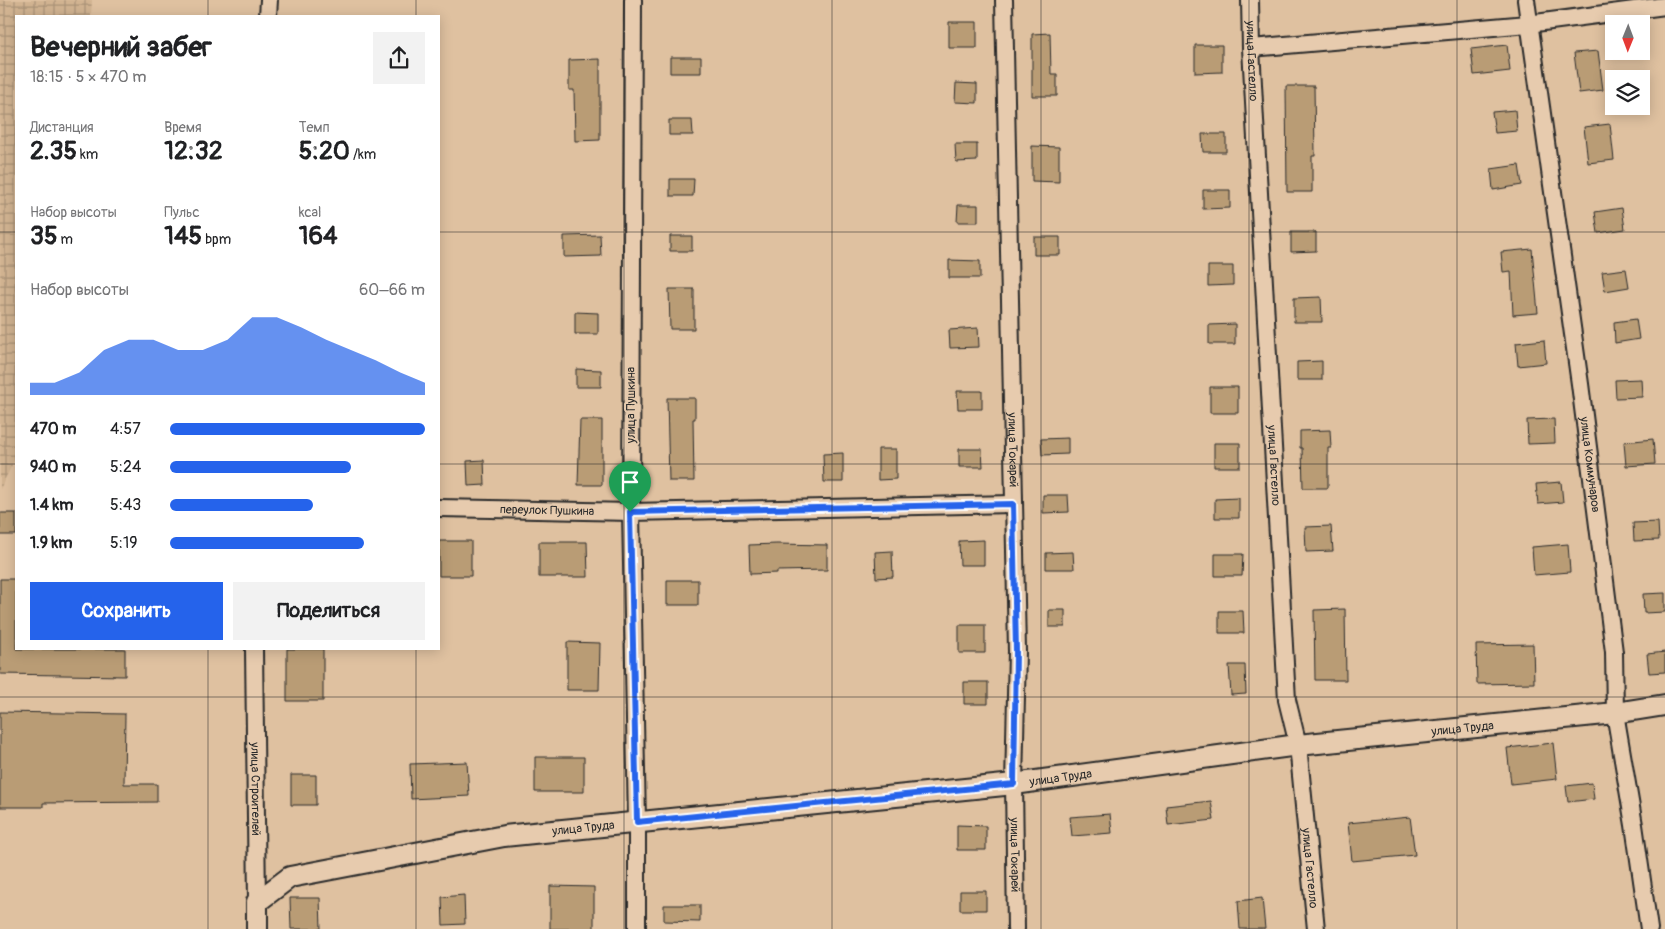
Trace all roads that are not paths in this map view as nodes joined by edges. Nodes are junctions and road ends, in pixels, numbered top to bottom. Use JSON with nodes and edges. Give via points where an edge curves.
{"nodes":[{"id":1,"x":269,"y":0,"type":"edge"},
{"id":2,"x":633,"y":0,"type":"edge"},
{"id":3,"x":1004,"y":0,"type":"edge"},
{"id":4,"x":1250,"y":0,"type":"edge"},
{"id":5,"x":1526,"y":0,"type":"edge"},
{"id":6,"x":1665,"y":6,"type":"edge"},
{"id":7,"x":268,"y":15,"type":"edge"},
{"id":8,"x":1528,"y":24,"type":"junction"},
{"id":9,"x":1251,"y":48,"type":"junction"},
{"id":10,"x":1013,"y":504,"type":"junction"},
{"id":11,"x":440,"y":508,"type":"edge"},
{"id":12,"x":630,"y":512,"type":"junction"},
{"id":13,"x":254,"y":650,"type":"edge"},
{"id":14,"x":1665,"y":705,"type":"edge"},
{"id":15,"x":1615,"y":713,"type":"junction"},
{"id":16,"x":1298,"y":745,"type":"junction"},
{"id":17,"x":1014,"y":784,"type":"junction"},
{"id":18,"x":637,"y":822,"type":"junction"},
{"id":19,"x":257,"y":902,"type":"junction"},
{"id":20,"x":257,"y":929,"type":"edge"},
{"id":21,"x":637,"y":929,"type":"edge"},
{"id":22,"x":1016,"y":929,"type":"edge"},
{"id":23,"x":1316,"y":929,"type":"edge"},
{"id":24,"x":1649,"y":929,"type":"edge"}],
"edges":[{"from":1,"to":7,"type":"street"},
{"from":2,"to":12,"type":"street","name":"улица Пушкина"},
{"from":3,"to":10,"type":"street","name":"улица Токарей"},
{"from":4,"to":9,"type":"street","name":"улица Гастелло"},
{"from":5,"to":8,"type":"street","name":"улица Коммунаров"},
{"from":6,"to":8,"type":"street"},
{"from":8,"to":9,"type":"street"},
{"from":8,"to":15,"type":"street","name":"улица Коммунаров","via":[[1580,384],[1614,652]]},
{"from":9,"to":16,"type":"street","name":"улица Гастелло","via":[[1286,700]]},
{"from":10,"to":12,"type":"street","name":"переулок Пушкина"},
{"from":10,"to":17,"type":"street","name":"улица Токарей"},
{"from":11,"to":12,"type":"street","name":"переулок Пушкина"},
{"from":12,"to":18,"type":"street","name":"улица Пушкина"},
{"from":13,"to":19,"type":"street","name":"улица Строителей"},
{"from":14,"to":15,"type":"street","name":"улица Труда"},
{"from":15,"to":16,"type":"street","name":"улица Труда"},
{"from":15,"to":24,"type":"street","name":"улица Коммунаров"},
{"from":16,"to":17,"type":"street","name":"улица Труда"},
{"from":16,"to":23,"type":"street","name":"улица Гастелло"},
{"from":17,"to":18,"type":"street","name":"улица Труда"},
{"from":17,"to":22,"type":"street","name":"улица Токарей"},
{"from":18,"to":19,"type":"street","name":"улица Труда","via":[[504,836],[290,877]]},
{"from":18,"to":21,"type":"street","name":"улица Пушкина"},
{"from":19,"to":20,"type":"street","name":"улица Строителей"}]}
